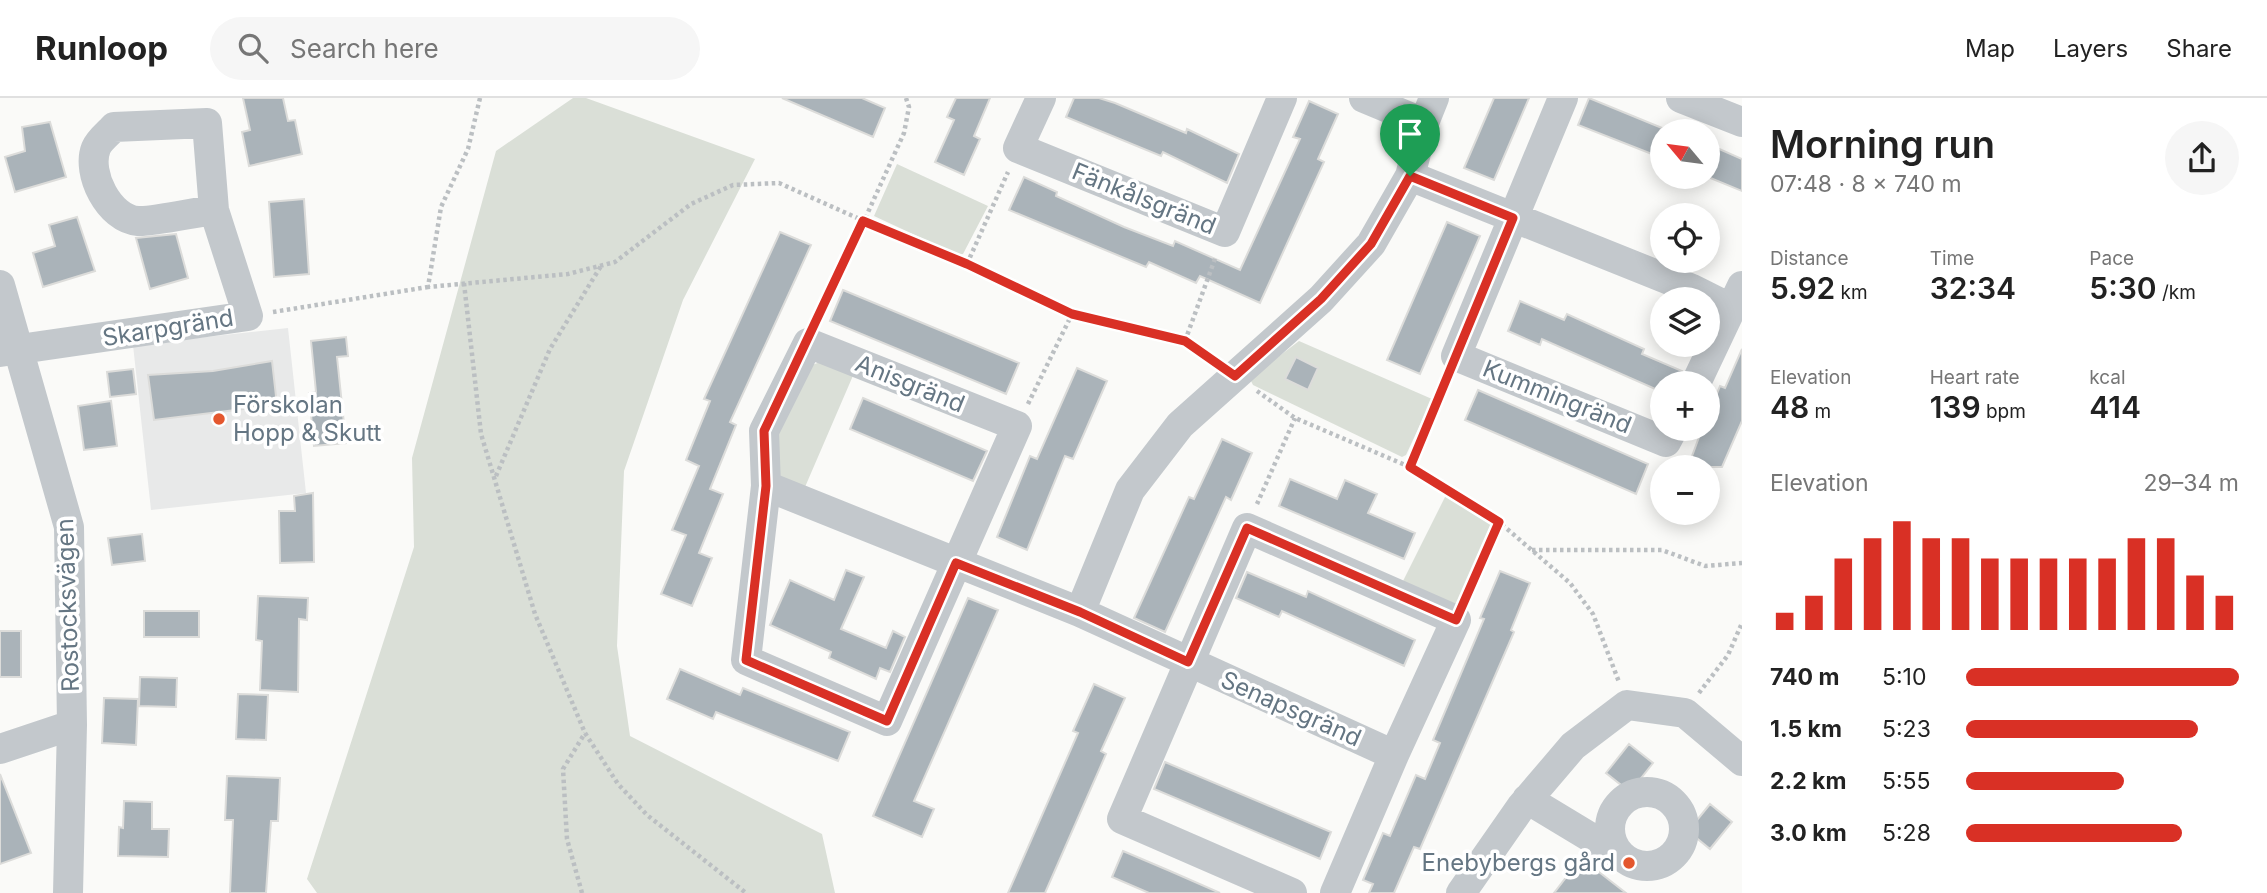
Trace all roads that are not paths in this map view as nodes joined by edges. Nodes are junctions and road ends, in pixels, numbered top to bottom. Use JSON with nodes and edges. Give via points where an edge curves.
{"nodes":[{"id":1,"x":1041,"y":98,"type":"edge"},
{"id":2,"x":1282,"y":98,"type":"edge"},
{"id":3,"x":1364,"y":98,"type":"edge"},
{"id":4,"x":1563,"y":98,"type":"edge"},
{"id":5,"x":1681,"y":98,"type":"edge"},
{"id":6,"x":1429,"y":110,"type":"edge"},
{"id":7,"x":204,"y":111,"type":"edge"},
{"id":8,"x":1742,"y":122,"type":"edge"},
{"id":9,"x":1410,"y":176,"type":"junction"},
{"id":10,"x":214,"y":209,"type":"junction"},
{"id":11,"x":1513,"y":218,"type":"junction"},
{"id":12,"x":0,"y":285,"type":"edge"},
{"id":13,"x":1737,"y":298,"type":"edge"},
{"id":14,"x":10,"y":351,"type":"edge"},
{"id":15,"x":1702,"y":371,"type":"edge"},
{"id":16,"x":1650,"y":435,"type":"edge"},
{"id":17,"x":766,"y":486,"type":"junction"},
{"id":18,"x":956,"y":563,"type":"junction"},
{"id":19,"x":1080,"y":612,"type":"junction"},
{"id":20,"x":1188,"y":662,"type":"junction"},
{"id":21,"x":72,"y":725,"type":"junction"},
{"id":22,"x":0,"y":749,"type":"edge"},
{"id":23,"x":1394,"y":755,"type":"junction"},
{"id":24,"x":1742,"y":761,"type":"edge"},
{"id":25,"x":1527,"y":799,"type":"junction"},
{"id":26,"x":1623,"y":857,"type":"dead end"},
{"id":27,"x":68,"y":893,"type":"edge"},
{"id":28,"x":1292,"y":893,"type":"edge"},
{"id":29,"x":1335,"y":893,"type":"edge"},
{"id":30,"x":1461,"y":893,"type":"edge"}],
"edges":[{"from":1,"to":2,"type":"street","name":"Fänkålsgränd","via":[[1018,148],[1225,232]]},
{"from":3,"to":6,"type":"street"},
{"from":4,"to":11,"type":"street","name":"Kummingränd"},
{"from":5,"to":8,"type":"street"},
{"from":6,"to":9,"type":"street"},
{"from":7,"to":10,"type":"street","name":"Skarpgränd"},
{"from":7,"to":10,"type":"street","name":"Skarpgränd","via":[[114,127],[96,147],[93,168],[107,200],[118,213],[137,221]]},
{"from":9,"to":11,"type":"street"},
{"from":9,"to":19,"type":"street","via":[[1371,244],[1321,299],[1180,425],[1130,490]]},
{"from":10,"to":14,"type":"street","name":"Skarpgränd","via":[[248,316]]},
{"from":11,"to":13,"type":"street","via":[[1692,289]]},
{"from":11,"to":16,"type":"street","name":"Kummingränd","via":[[1456,356]]},
{"from":12,"to":14,"type":"street","name":"Rostocksvägen"},
{"from":13,"to":15,"type":"street"},
{"from":14,"to":21,"type":"street","name":"Rostocksvägen","via":[[69,527]]},
{"from":17,"to":18,"type":"street"},
{"from":17,"to":18,"type":"street","via":[[746,660],[887,721]]},
{"from":17,"to":18,"type":"street","name":"Anisgränd","via":[[764,431],[808,343],[1017,426]]},
{"from":18,"to":19,"type":"street"},
{"from":19,"to":20,"type":"street","name":"Senapsgränd"},
{"from":20,"to":23,"type":"street","name":"Senapsgränd"},
{"from":20,"to":23,"type":"street","via":[[1247,528],[1456,620]]},
{"from":20,"to":28,"type":"street","via":[[1122,819]]},
{"from":21,"to":22,"type":"street"},
{"from":21,"to":27,"type":"street","name":"Rostocksvägen"},
{"from":23,"to":29,"type":"street"},
{"from":24,"to":25,"type":"street","via":[[1685,713],[1627,705],[1573,746]]},
{"from":25,"to":26,"type":"street"},
{"from":25,"to":30,"type":"street"}]}
